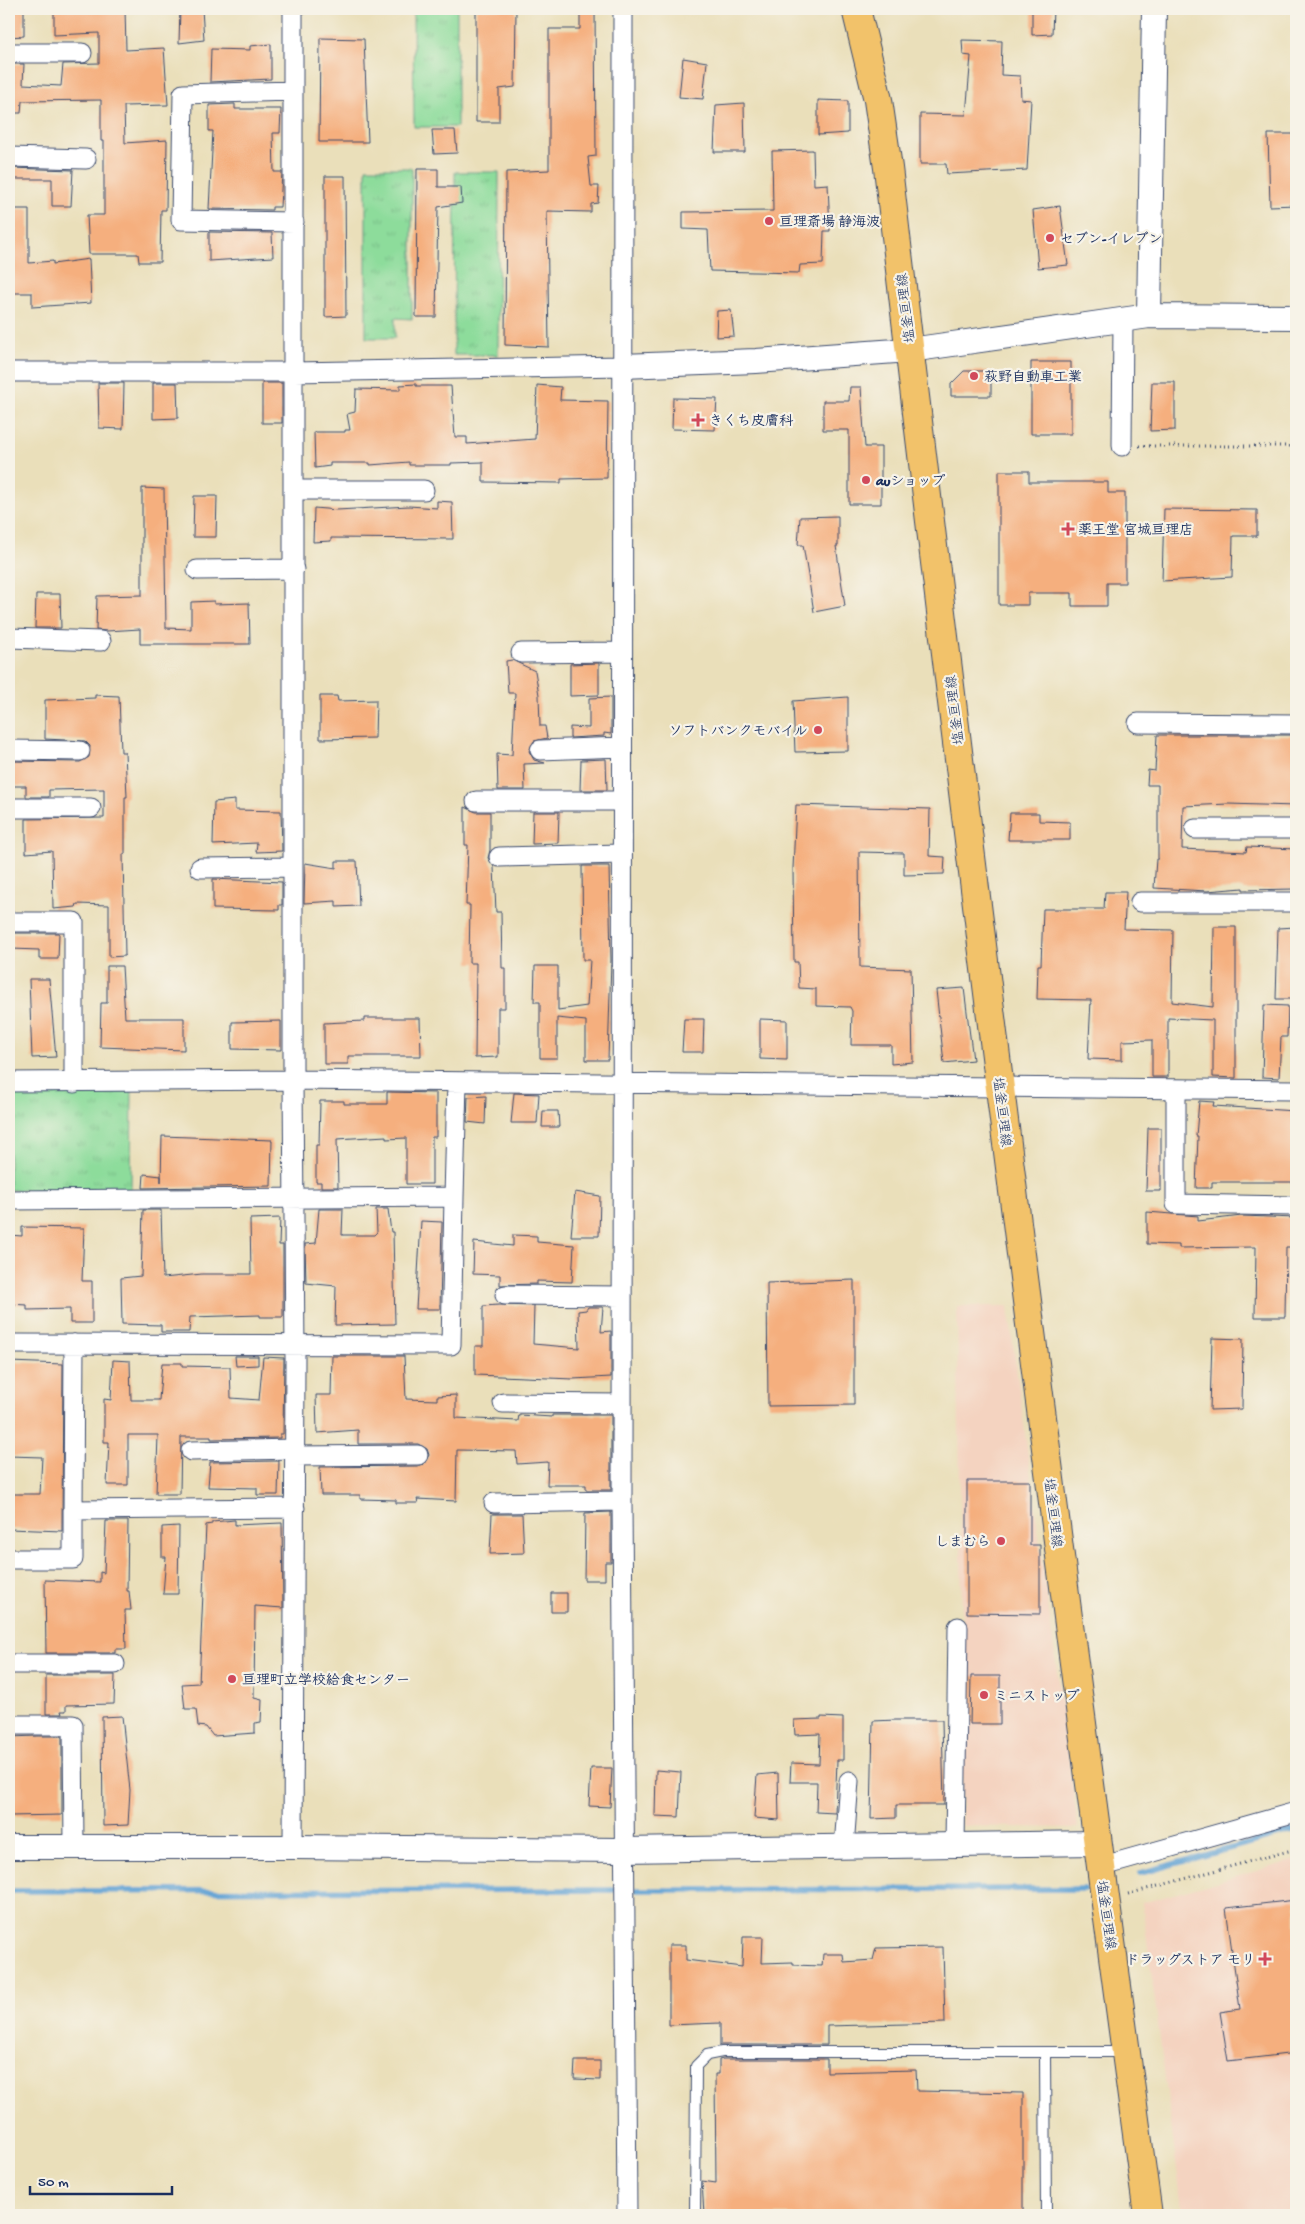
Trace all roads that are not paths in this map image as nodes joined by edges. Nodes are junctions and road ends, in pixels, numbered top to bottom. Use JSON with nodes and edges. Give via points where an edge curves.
{"nodes":[{"id":1,"x":293,"y":9,"type":"edge"},
{"id":2,"x":622,"y":9,"type":"edge"},
{"id":3,"x":856,"y":9,"type":"edge"},
{"id":4,"x":1154,"y":9,"type":"edge"},
{"id":5,"x":9,"y":53,"type":"edge"},
{"id":6,"x":82,"y":53,"type":"dead end"},
{"id":7,"x":294,"y":91,"type":"junction"},
{"id":8,"x":9,"y":157,"type":"edge"},
{"id":9,"x":86,"y":159,"type":"dead end"},
{"id":10,"x":294,"y":222,"type":"junction"},
{"id":11,"x":1149,"y":316,"type":"junction"},
{"id":12,"x":1296,"y":317,"type":"edge"},
{"id":13,"x":1123,"y":320,"type":"junction"},
{"id":14,"x":910,"y":350,"type":"junction"},
{"id":15,"x":622,"y":366,"type":"junction"},
{"id":16,"x":9,"y":372,"type":"edge"},
{"id":17,"x":294,"y":372,"type":"junction"},
{"id":18,"x":1122,"y":446,"type":"road end"},
{"id":19,"x":294,"y":490,"type":"junction"},
{"id":20,"x":424,"y":490,"type":"dead end"},
{"id":21,"x":294,"y":569,"type":"junction"},
{"id":22,"x":197,"y":570,"type":"dead end"},
{"id":23,"x":9,"y":638,"type":"edge"},
{"id":24,"x":101,"y":641,"type":"dead end"},
{"id":25,"x":622,"y":652,"type":"junction"},
{"id":26,"x":521,"y":653,"type":"dead end"},
{"id":27,"x":1138,"y":723,"type":"dead end"},
{"id":28,"x":1296,"y":724,"type":"edge"},
{"id":29,"x":622,"y":747,"type":"junction"},
{"id":30,"x":9,"y":750,"type":"edge"},
{"id":31,"x":540,"y":750,"type":"dead end"},
{"id":32,"x":80,"y":751,"type":"dead end"},
{"id":33,"x":476,"y":801,"type":"dead end"},
{"id":34,"x":622,"y":801,"type":"junction"},
{"id":35,"x":9,"y":808,"type":"edge"},
{"id":36,"x":91,"y":808,"type":"dead end"},
{"id":37,"x":1195,"y":829,"type":"dead end"},
{"id":38,"x":1296,"y":829,"type":"edge"},
{"id":39,"x":622,"y":854,"type":"junction"},
{"id":40,"x":499,"y":857,"type":"dead end"},
{"id":41,"x":200,"y":868,"type":"dead end"},
{"id":42,"x":293,"y":868,"type":"junction"},
{"id":43,"x":1140,"y":902,"type":"dead end"},
{"id":44,"x":1296,"y":902,"type":"edge"},
{"id":45,"x":9,"y":922,"type":"edge"},
{"id":46,"x":293,"y":1080,"type":"junction"},
{"id":47,"x":9,"y":1082,"type":"edge"},
{"id":48,"x":457,"y":1082,"type":"junction"},
{"id":49,"x":74,"y":1083,"type":"junction"},
{"id":50,"x":621,"y":1084,"type":"junction"},
{"id":51,"x":1000,"y":1089,"type":"junction"},
{"id":52,"x":1176,"y":1090,"type":"junction"},
{"id":53,"x":1296,"y":1090,"type":"edge"},
{"id":54,"x":294,"y":1196,"type":"junction"},
{"id":55,"x":454,"y":1197,"type":"junction"},
{"id":56,"x":9,"y":1200,"type":"edge"},
{"id":57,"x":1296,"y":1206,"type":"edge"},
{"id":58,"x":505,"y":1295,"type":"dead end"},
{"id":59,"x":622,"y":1296,"type":"junction"},
{"id":60,"x":9,"y":1344,"type":"edge"},
{"id":61,"x":74,"y":1344,"type":"junction"},
{"id":62,"x":295,"y":1344,"type":"junction"},
{"id":63,"x":503,"y":1403,"type":"dead end"},
{"id":64,"x":622,"y":1404,"type":"junction"},
{"id":65,"x":191,"y":1451,"type":"dead end"},
{"id":66,"x":294,"y":1453,"type":"junction"},
{"id":67,"x":418,"y":1455,"type":"dead end"},
{"id":68,"x":622,"y":1501,"type":"junction"},
{"id":69,"x":494,"y":1504,"type":"dead end"},
{"id":70,"x":294,"y":1508,"type":"junction"},
{"id":71,"x":74,"y":1510,"type":"junction"},
{"id":72,"x":9,"y":1559,"type":"edge"},
{"id":73,"x":958,"y":1627,"type":"dead end"},
{"id":74,"x":9,"y":1664,"type":"edge"},
{"id":75,"x":115,"y":1664,"type":"dead end"},
{"id":76,"x":9,"y":1724,"type":"edge"},
{"id":77,"x":849,"y":1781,"type":"dead end"},
{"id":78,"x":1296,"y":1812,"type":"edge"},
{"id":79,"x":955,"y":1846,"type":"junction"},
{"id":80,"x":9,"y":1847,"type":"edge"},
{"id":81,"x":74,"y":1847,"type":"junction"},
{"id":82,"x":293,"y":1847,"type":"junction"},
{"id":83,"x":844,"y":1847,"type":"junction"},
{"id":84,"x":623,"y":1850,"type":"junction"},
{"id":85,"x":1098,"y":1855,"type":"junction"},
{"id":86,"x":1045,"y":2052,"type":"junction"},
{"id":87,"x":1126,"y":2052,"type":"junction"},
{"id":88,"x":627,"y":2215,"type":"edge"},
{"id":89,"x":695,"y":2215,"type":"edge"},
{"id":90,"x":1046,"y":2215,"type":"edge"},
{"id":91,"x":1148,"y":2215,"type":"edge"}],
"edges":[{"from":1,"to":7,"type":"street"},
{"from":2,"to":15,"type":"street"},
{"from":3,"to":14,"type":"main road","name":"塩釜亘理線","via":[[878,100]]},
{"from":4,"to":11,"type":"street"},
{"from":5,"to":6,"type":"street"},
{"from":7,"to":10,"type":"street"},
{"from":7,"to":10,"type":"street","via":[[183,94],[181,220]]},
{"from":8,"to":9,"type":"street"},
{"from":10,"to":17,"type":"street"},
{"from":11,"to":12,"type":"street"},
{"from":11,"to":13,"type":"street"},
{"from":13,"to":14,"type":"street"},
{"from":13,"to":18,"type":"street"},
{"from":14,"to":15,"type":"street"},
{"from":14,"to":51,"type":"main road","name":"塩釜亘理線"},
{"from":15,"to":17,"type":"street"},
{"from":15,"to":25,"type":"street"},
{"from":16,"to":17,"type":"street"},
{"from":17,"to":19,"type":"street"},
{"from":19,"to":20,"type":"street"},
{"from":19,"to":21,"type":"street"},
{"from":21,"to":22,"type":"street"},
{"from":21,"to":42,"type":"street"},
{"from":23,"to":24,"type":"street"},
{"from":25,"to":26,"type":"street"},
{"from":25,"to":29,"type":"street"},
{"from":27,"to":28,"type":"street"},
{"from":29,"to":31,"type":"street"},
{"from":29,"to":34,"type":"street"},
{"from":30,"to":32,"type":"street"},
{"from":33,"to":34,"type":"street"},
{"from":34,"to":39,"type":"street"},
{"from":35,"to":36,"type":"street"},
{"from":37,"to":38,"type":"street"},
{"from":39,"to":40,"type":"street"},
{"from":39,"to":50,"type":"street"},
{"from":41,"to":42,"type":"street"},
{"from":42,"to":46,"type":"street"},
{"from":43,"to":44,"type":"street"},
{"from":45,"to":49,"type":"street","via":[[74,922]]},
{"from":46,"to":48,"type":"street"},
{"from":46,"to":49,"type":"street"},
{"from":46,"to":54,"type":"street"},
{"from":47,"to":49,"type":"street"},
{"from":48,"to":50,"type":"street"},
{"from":48,"to":55,"type":"street"},
{"from":50,"to":51,"type":"street"},
{"from":50,"to":59,"type":"street"},
{"from":51,"to":52,"type":"street"},
{"from":51,"to":85,"type":"main road","name":"塩釜亘理線"},
{"from":52,"to":53,"type":"street"},
{"from":52,"to":57,"type":"street","via":[[1176,1204]]},
{"from":54,"to":55,"type":"street"},
{"from":54,"to":56,"type":"street"},
{"from":54,"to":62,"type":"street"},
{"from":55,"to":62,"type":"street","via":[[451,1345]]},
{"from":58,"to":59,"type":"street"},
{"from":59,"to":64,"type":"street"},
{"from":60,"to":61,"type":"street"},
{"from":61,"to":62,"type":"street"},
{"from":61,"to":71,"type":"street"},
{"from":62,"to":66,"type":"street"},
{"from":63,"to":64,"type":"street"},
{"from":64,"to":68,"type":"street"},
{"from":65,"to":66,"type":"street"},
{"from":66,"to":67,"type":"street"},
{"from":66,"to":70,"type":"street"},
{"from":68,"to":69,"type":"street"},
{"from":68,"to":84,"type":"street"},
{"from":70,"to":71,"type":"street"},
{"from":70,"to":82,"type":"street"},
{"from":71,"to":72,"type":"street","via":[[73,1560]]},
{"from":73,"to":79,"type":"street"},
{"from":74,"to":75,"type":"street"},
{"from":76,"to":81,"type":"street","via":[[73,1724]]},
{"from":77,"to":83,"type":"street"},
{"from":78,"to":85,"type":"street"},
{"from":79,"to":83,"type":"street"},
{"from":79,"to":85,"type":"street"},
{"from":80,"to":81,"type":"street"},
{"from":81,"to":82,"type":"street"},
{"from":82,"to":84,"type":"street"},
{"from":83,"to":84,"type":"street"},
{"from":84,"to":88,"type":"street"},
{"from":85,"to":87,"type":"main road","name":"塩釜亘理線"},
{"from":86,"to":87,"type":"lane"},
{"from":86,"to":89,"type":"lane","via":[[722,2052],[707,2055],[696,2066]]},
{"from":86,"to":90,"type":"lane"},
{"from":87,"to":91,"type":"main road","name":"塩釜亘理線"}]}
